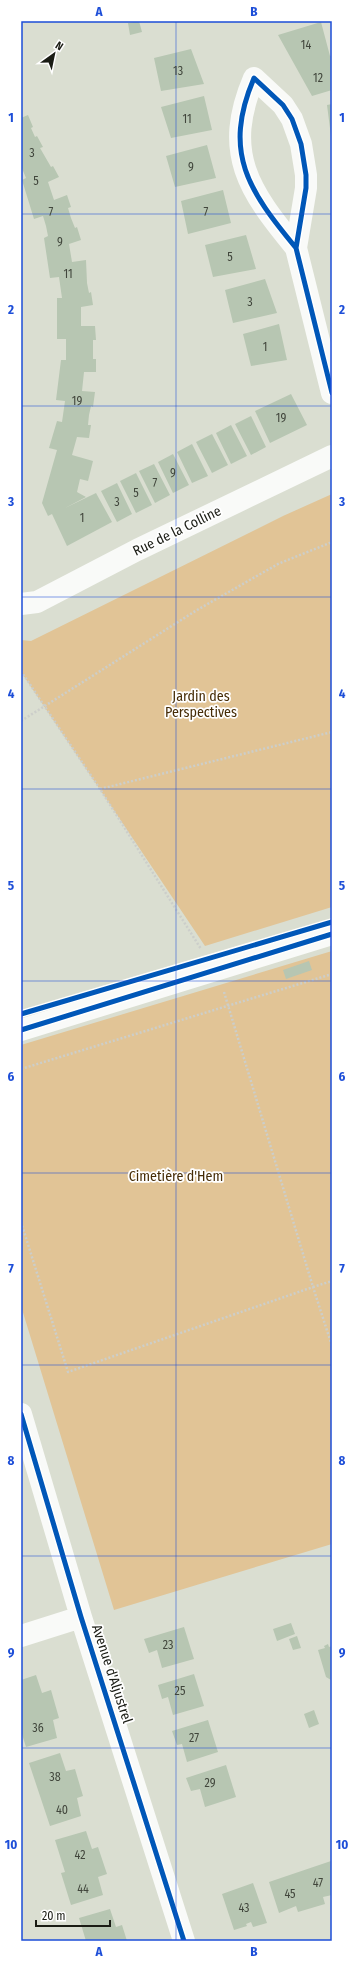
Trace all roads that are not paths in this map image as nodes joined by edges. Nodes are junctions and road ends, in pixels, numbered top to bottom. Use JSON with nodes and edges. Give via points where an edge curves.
{"nodes":[{"id":1,"x":296,"y":248,"type":"junction"},
{"id":2,"x":332,"y":393,"type":"edge"},
{"id":3,"x":332,"y":456,"type":"edge"},
{"id":4,"x":21,"y":604,"type":"edge"},
{"id":5,"x":332,"y":934,"type":"edge"},
{"id":6,"x":21,"y":1030,"type":"edge"},
{"id":7,"x":21,"y":1414,"type":"edge"},
{"id":8,"x":81,"y":1617,"type":"junction"},
{"id":9,"x":21,"y":1636,"type":"edge"},
{"id":10,"x":184,"y":1941,"type":"edge"}],
"edges":[{"from":1,"to":1,"type":"street","via":[[306,188],[301,144],[292,118],[254,78],[240,120],[242,160],[260,202]]},
{"from":1,"to":2,"type":"street"},
{"from":3,"to":4,"type":"street","name":"Rue de la Colline","via":[[137,550],[37,602]]},
{"from":5,"to":6,"type":"street"},
{"from":7,"to":8,"type":"street","name":"Avenue d'Aljustrel"},
{"from":8,"to":9,"type":"street"},
{"from":8,"to":10,"type":"street","name":"Avenue d'Aljustrel"}]}
